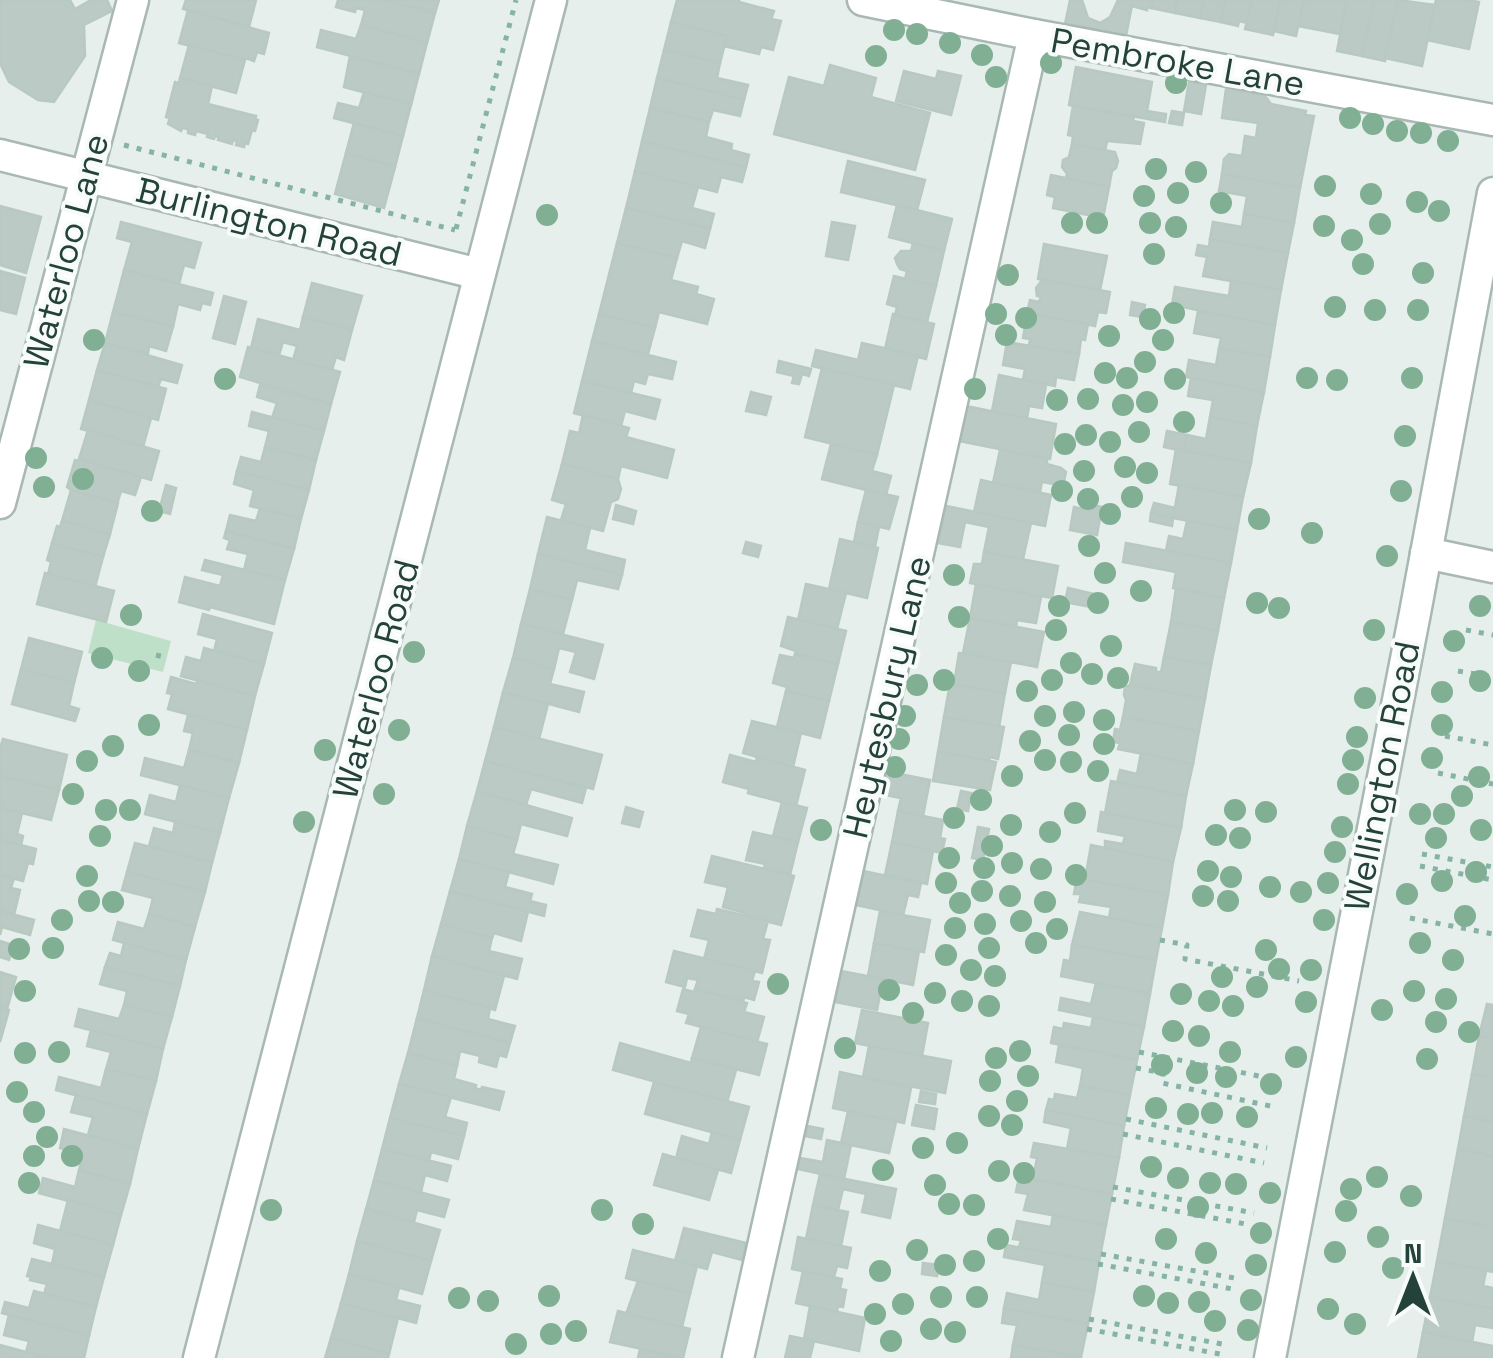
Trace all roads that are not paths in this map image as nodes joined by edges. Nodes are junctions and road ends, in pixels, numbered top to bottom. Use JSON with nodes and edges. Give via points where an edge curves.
{"nodes":[{"id":1,"x":133,"y":0,"type":"edge"},
{"id":2,"x":551,"y":0,"type":"edge"},
{"id":3,"x":863,"y":0,"type":"edge"},
{"id":4,"x":1034,"y":36,"type":"junction"},
{"id":5,"x":1493,"y":120,"type":"edge"},
{"id":6,"x":0,"y":155,"type":"edge"},
{"id":7,"x":86,"y":175,"type":"junction"},
{"id":8,"x":1493,"y":193,"type":"edge"},
{"id":9,"x":479,"y":274,"type":"junction"},
{"id":10,"x":0,"y":502,"type":"edge"},
{"id":11,"x":1426,"y":553,"type":"junction"},
{"id":12,"x":1493,"y":566,"type":"edge"},
{"id":13,"x":200,"y":1358,"type":"edge"},
{"id":14,"x":738,"y":1358,"type":"edge"},
{"id":15,"x":1270,"y":1358,"type":"edge"}],
"edges":[{"from":1,"to":7,"type":"street","name":"Waterloo Lane"},
{"from":2,"to":9,"type":"street","name":"Waterloo Road"},
{"from":3,"to":4,"type":"street","name":"Pembroke Lane"},
{"from":4,"to":5,"type":"street","name":"Pembroke Lane"},
{"from":4,"to":14,"type":"street","name":"Heytesbury Lane"},
{"from":6,"to":7,"type":"street","name":"Burlington Road"},
{"from":7,"to":9,"type":"street","name":"Burlington Road"},
{"from":7,"to":10,"type":"street","name":"Waterloo Lane"},
{"from":8,"to":11,"type":"street","name":"Wellington Road"},
{"from":9,"to":13,"type":"street","name":"Waterloo Road"},
{"from":11,"to":12,"type":"street"},
{"from":11,"to":15,"type":"street","name":"Wellington Road"}]}
